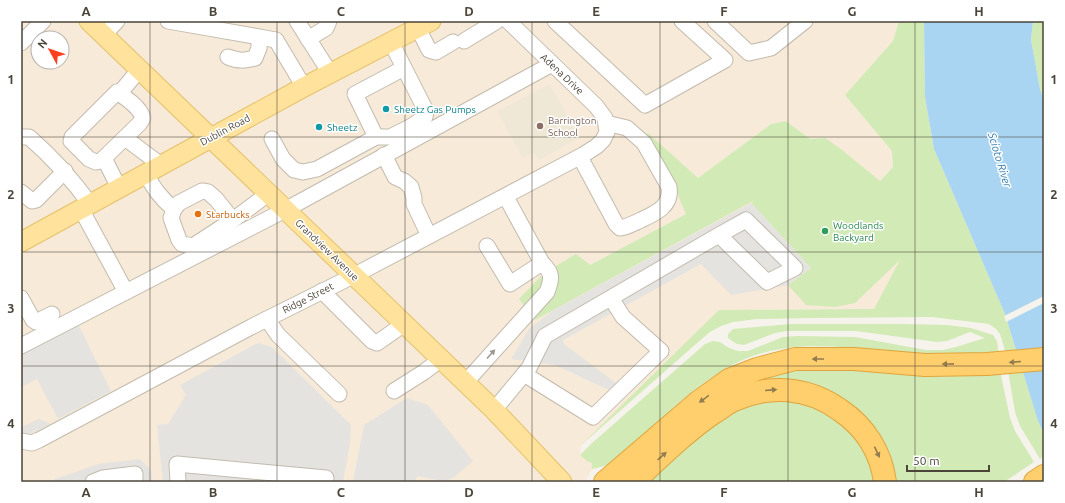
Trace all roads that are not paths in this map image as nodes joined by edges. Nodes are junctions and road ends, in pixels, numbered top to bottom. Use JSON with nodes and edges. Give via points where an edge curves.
{"nodes":[{"id":1,"x":43,"y":21,"type":"edge"},
{"id":2,"x":89,"y":21,"type":"edge"},
{"id":3,"x":117,"y":21,"type":"edge"},
{"id":4,"x":168,"y":21,"type":"edge"},
{"id":5,"x":297,"y":21,"type":"edge"},
{"id":6,"x":329,"y":21,"type":"edge"},
{"id":7,"x":498,"y":21,"type":"edge"},
{"id":8,"x":508,"y":21,"type":"edge"},
{"id":9,"x":555,"y":21,"type":"edge"},
{"id":10,"x":682,"y":21,"type":"edge"},
{"id":11,"x":715,"y":21,"type":"edge"},
{"id":12,"x":805,"y":21,"type":"edge"},
{"id":13,"x":424,"y":24,"type":"edge"},
{"id":14,"x":104,"y":35,"type":"junction"},
{"id":15,"x":259,"y":37,"type":"junction"},
{"id":16,"x":308,"y":39,"type":"junction"},
{"id":17,"x":390,"y":42,"type":"junction"},
{"id":18,"x":21,"y":43,"type":"edge"},
{"id":19,"x":228,"y":57,"type":"dead end"},
{"id":20,"x":552,"y":64,"type":"junction"},
{"id":21,"x":404,"y":68,"type":"junction"},
{"id":22,"x":139,"y":70,"type":"junction"},
{"id":23,"x":330,"y":73,"type":"junction"},
{"id":24,"x":304,"y":87,"type":"junction"},
{"id":25,"x":120,"y":94,"type":"junction"},
{"id":26,"x":606,"y":127,"type":"junction"},
{"id":27,"x":414,"y":132,"type":"junction"},
{"id":28,"x":21,"y":138,"type":"edge"},
{"id":29,"x":125,"y":138,"type":"junction"},
{"id":30,"x":210,"y":138,"type":"junction"},
{"id":31,"x":376,"y":138,"type":"junction"},
{"id":32,"x":272,"y":139,"type":"dead end"},
{"id":33,"x":384,"y":156,"type":"junction"},
{"id":34,"x":580,"y":157,"type":"junction"},
{"id":35,"x":104,"y":158,"type":"junction"},
{"id":36,"x":333,"y":160,"type":"junction"},
{"id":37,"x":153,"y":169,"type":"junction"},
{"id":38,"x":65,"y":171,"type":"junction"},
{"id":39,"x":343,"y":178,"type":"junction"},
{"id":40,"x":119,"y":188,"type":"junction"},
{"id":41,"x":268,"y":194,"type":"junction"},
{"id":42,"x":25,"y":196,"type":"edge"},
{"id":43,"x":506,"y":196,"type":"junction"},
{"id":44,"x":86,"y":206,"type":"junction"},
{"id":45,"x":174,"y":209,"type":"junction"},
{"id":46,"x":285,"y":210,"type":"junction"},
{"id":47,"x":233,"y":220,"type":"junction"},
{"id":48,"x":719,"y":235,"type":"junction"},
{"id":49,"x":429,"y":236,"type":"junction"},
{"id":50,"x":21,"y":242,"type":"edge"},
{"id":51,"x":487,"y":246,"type":"dead end"},
{"id":52,"x":542,"y":263,"type":"junction"},
{"id":53,"x":353,"y":276,"type":"junction"},
{"id":54,"x":322,"y":291,"type":"junction"},
{"id":55,"x":126,"y":292,"type":"junction"},
{"id":56,"x":21,"y":298,"type":"edge"},
{"id":57,"x":611,"y":298,"type":"junction"},
{"id":58,"x":52,"y":314,"type":"dead end"},
{"id":59,"x":267,"y":319,"type":"junction"},
{"id":60,"x":404,"y":324,"type":"junction"},
{"id":61,"x":21,"y":346,"type":"edge"},
{"id":62,"x":440,"y":359,"type":"junction"},
{"id":63,"x":1044,"y":359,"type":"edge"},
{"id":64,"x":524,"y":374,"type":"junction"},
{"id":65,"x":465,"y":383,"type":"junction"},
{"id":66,"x":394,"y":391,"type":"dead end"},
{"id":67,"x":339,"y":394,"type":"dead end"},
{"id":68,"x":494,"y":410,"type":"junction"},
{"id":69,"x":22,"y":442,"type":"edge"},
{"id":70,"x":1044,"y":476,"type":"edge"},
{"id":71,"x":93,"y":482,"type":"edge"},
{"id":72,"x":135,"y":482,"type":"edge"},
{"id":73,"x":178,"y":482,"type":"edge"},
{"id":74,"x":326,"y":482,"type":"edge"},
{"id":75,"x":562,"y":482,"type":"edge"},
{"id":76,"x":605,"y":482,"type":"edge"},
{"id":77,"x":633,"y":482,"type":"edge"},
{"id":78,"x":885,"y":482,"type":"edge"},
{"id":79,"x":1035,"y":482,"type":"edge"}],
"edges":[{"from":1,"to":18,"type":"street"},
{"from":2,"to":14,"type":"main road","name":"Grandview Avenue"},
{"from":3,"to":14,"type":"street"},
{"from":4,"to":15,"type":"street"},
{"from":5,"to":16,"type":"street"},
{"from":6,"to":16,"type":"street","via":[[326,28]]},
{"from":7,"to":13,"type":"street","via":[[436,52],[429,50]]},
{"from":8,"to":20,"type":"street","name":"Adena Drive"},
{"from":9,"to":10,"type":"street","via":[[646,105],[725,60]]},
{"from":11,"to":12,"type":"street","via":[[749,53],[771,48]]},
{"from":13,"to":17,"type":"main road","name":"Dublin Road"},
{"from":14,"to":22,"type":"main road","name":"Grandview Avenue"},
{"from":15,"to":19,"type":"street","via":[[259,48],[255,58],[247,61]]},
{"from":15,"to":24,"type":"street","via":[[276,40]]},
{"from":16,"to":23,"type":"street"},
{"from":17,"to":21,"type":"street"},
{"from":17,"to":23,"type":"main road","name":"Dublin Road"},
{"from":20,"to":26,"type":"street","name":"Adena Drive","via":[[596,106],[605,118]]},
{"from":20,"to":27,"type":"street"},
{"from":21,"to":27,"type":"street","via":[[426,110],[425,117]]},
{"from":21,"to":31,"type":"street","via":[[355,94]]},
{"from":22,"to":25,"type":"street"},
{"from":22,"to":30,"type":"main road","name":"Grandview Avenue"},
{"from":23,"to":24,"type":"main road","name":"Dublin Road"},
{"from":24,"to":30,"type":"main road","name":"Dublin Road"},
{"from":25,"to":29,"type":"street","via":[[142,112],[143,118]]},
{"from":25,"to":35,"type":"street","via":[[117,92],[111,97],[72,136],[71,141],[90,160],[96,162]]},
{"from":26,"to":34,"type":"street","name":"Ridge Street","via":[[603,140]]},
{"from":26,"to":34,"type":"street","via":[[627,128],[644,143],[670,194],[658,213],[620,228]]},
{"from":27,"to":31,"type":"street"},
{"from":27,"to":33,"type":"street"},
{"from":28,"to":38,"type":"street","via":[[29,137]]},
{"from":29,"to":35,"type":"street"},
{"from":29,"to":37,"type":"street"},
{"from":30,"to":37,"type":"main road","name":"Dublin Road"},
{"from":30,"to":41,"type":"main road","name":"Grandview Avenue"},
{"from":31,"to":36,"type":"street"},
{"from":32,"to":36,"type":"street","via":[[283,159],[294,170],[303,172],[317,169]]},
{"from":33,"to":39,"type":"street"},
{"from":33,"to":49,"type":"street","via":[[396,177],[410,187],[414,204]]},
{"from":34,"to":43,"type":"street","name":"Ridge Street"},
{"from":35,"to":40,"type":"street"},
{"from":36,"to":39,"type":"street"},
{"from":37,"to":40,"type":"main road","name":"Dublin Road"},
{"from":37,"to":45,"type":"street","via":[[157,193]]},
{"from":38,"to":42,"type":"street","via":[[36,200],[32,201]]},
{"from":38,"to":44,"type":"street"},
{"from":39,"to":46,"type":"street"},
{"from":40,"to":44,"type":"main road","name":"Dublin Road"},
{"from":41,"to":46,"type":"main road","name":"Grandview Avenue"},
{"from":41,"to":47,"type":"street"},
{"from":43,"to":49,"type":"street","name":"Ridge Street"},
{"from":43,"to":52,"type":"street"},
{"from":44,"to":50,"type":"main road","name":"Dublin Road"},
{"from":44,"to":55,"type":"street"},
{"from":45,"to":47,"type":"street","via":[[179,203],[202,191],[208,192]]},
{"from":45,"to":47,"type":"street","via":[[171,218],[178,240],[188,246],[194,246]]},
{"from":46,"to":53,"type":"main road","name":"Grandview Avenue"},
{"from":46,"to":55,"type":"street"},
{"from":48,"to":48,"type":"street","via":[[746,220],[795,268],[767,282]]},
{"from":48,"to":57,"type":"street"},
{"from":49,"to":53,"type":"street","name":"Ridge Street"},
{"from":51,"to":52,"type":"street","via":[[510,284]]},
{"from":65,"to":52,"type":"street","one_way":true,"via":[[547,292],[552,282],[551,275]]},
{"from":53,"to":54,"type":"street","name":"Ridge Street"},
{"from":53,"to":60,"type":"main road","name":"Grandview Avenue"},
{"from":54,"to":59,"type":"street","name":"Ridge Street"},
{"from":54,"to":60,"type":"street","via":[[372,341],[377,343]]},
{"from":55,"to":61,"type":"street"},
{"from":56,"to":58,"type":"street","via":[[36,322]]},
{"from":57,"to":64,"type":"street","via":[[545,336]]},
{"from":57,"to":64,"type":"street","via":[[623,317],[661,351],[593,417]]},
{"from":59,"to":67,"type":"street","via":[[278,335]]},
{"from":59,"to":69,"type":"street","name":"Ridge Street","via":[[39,440],[32,443]]},
{"from":60,"to":62,"type":"main road","name":"Grandview Avenue"},
{"from":62,"to":65,"type":"main road","name":"Grandview Avenue"},
{"from":62,"to":66,"type":"street"},
{"from":63,"to":76,"type":"highway","one_way":true,"via":[[987,364],[926,365],[854,359],[795,359],[757,369],[729,380],[697,403]]},
{"from":64,"to":68,"type":"street"},
{"from":65,"to":68,"type":"main road","name":"Grandview Avenue"},
{"from":68,"to":75,"type":"main road","name":"Grandview Avenue"},
{"from":70,"to":79,"type":"highway"},
{"from":71,"to":72,"type":"street","via":[[135,474]]},
{"from":73,"to":74,"type":"street","via":[[177,464],[326,478]]},
{"from":77,"to":78,"type":"highway","one_way":true,"via":[[685,435],[732,400],[766,390],[802,392],[833,405],[851,417],[873,445],[881,462]]}]}
